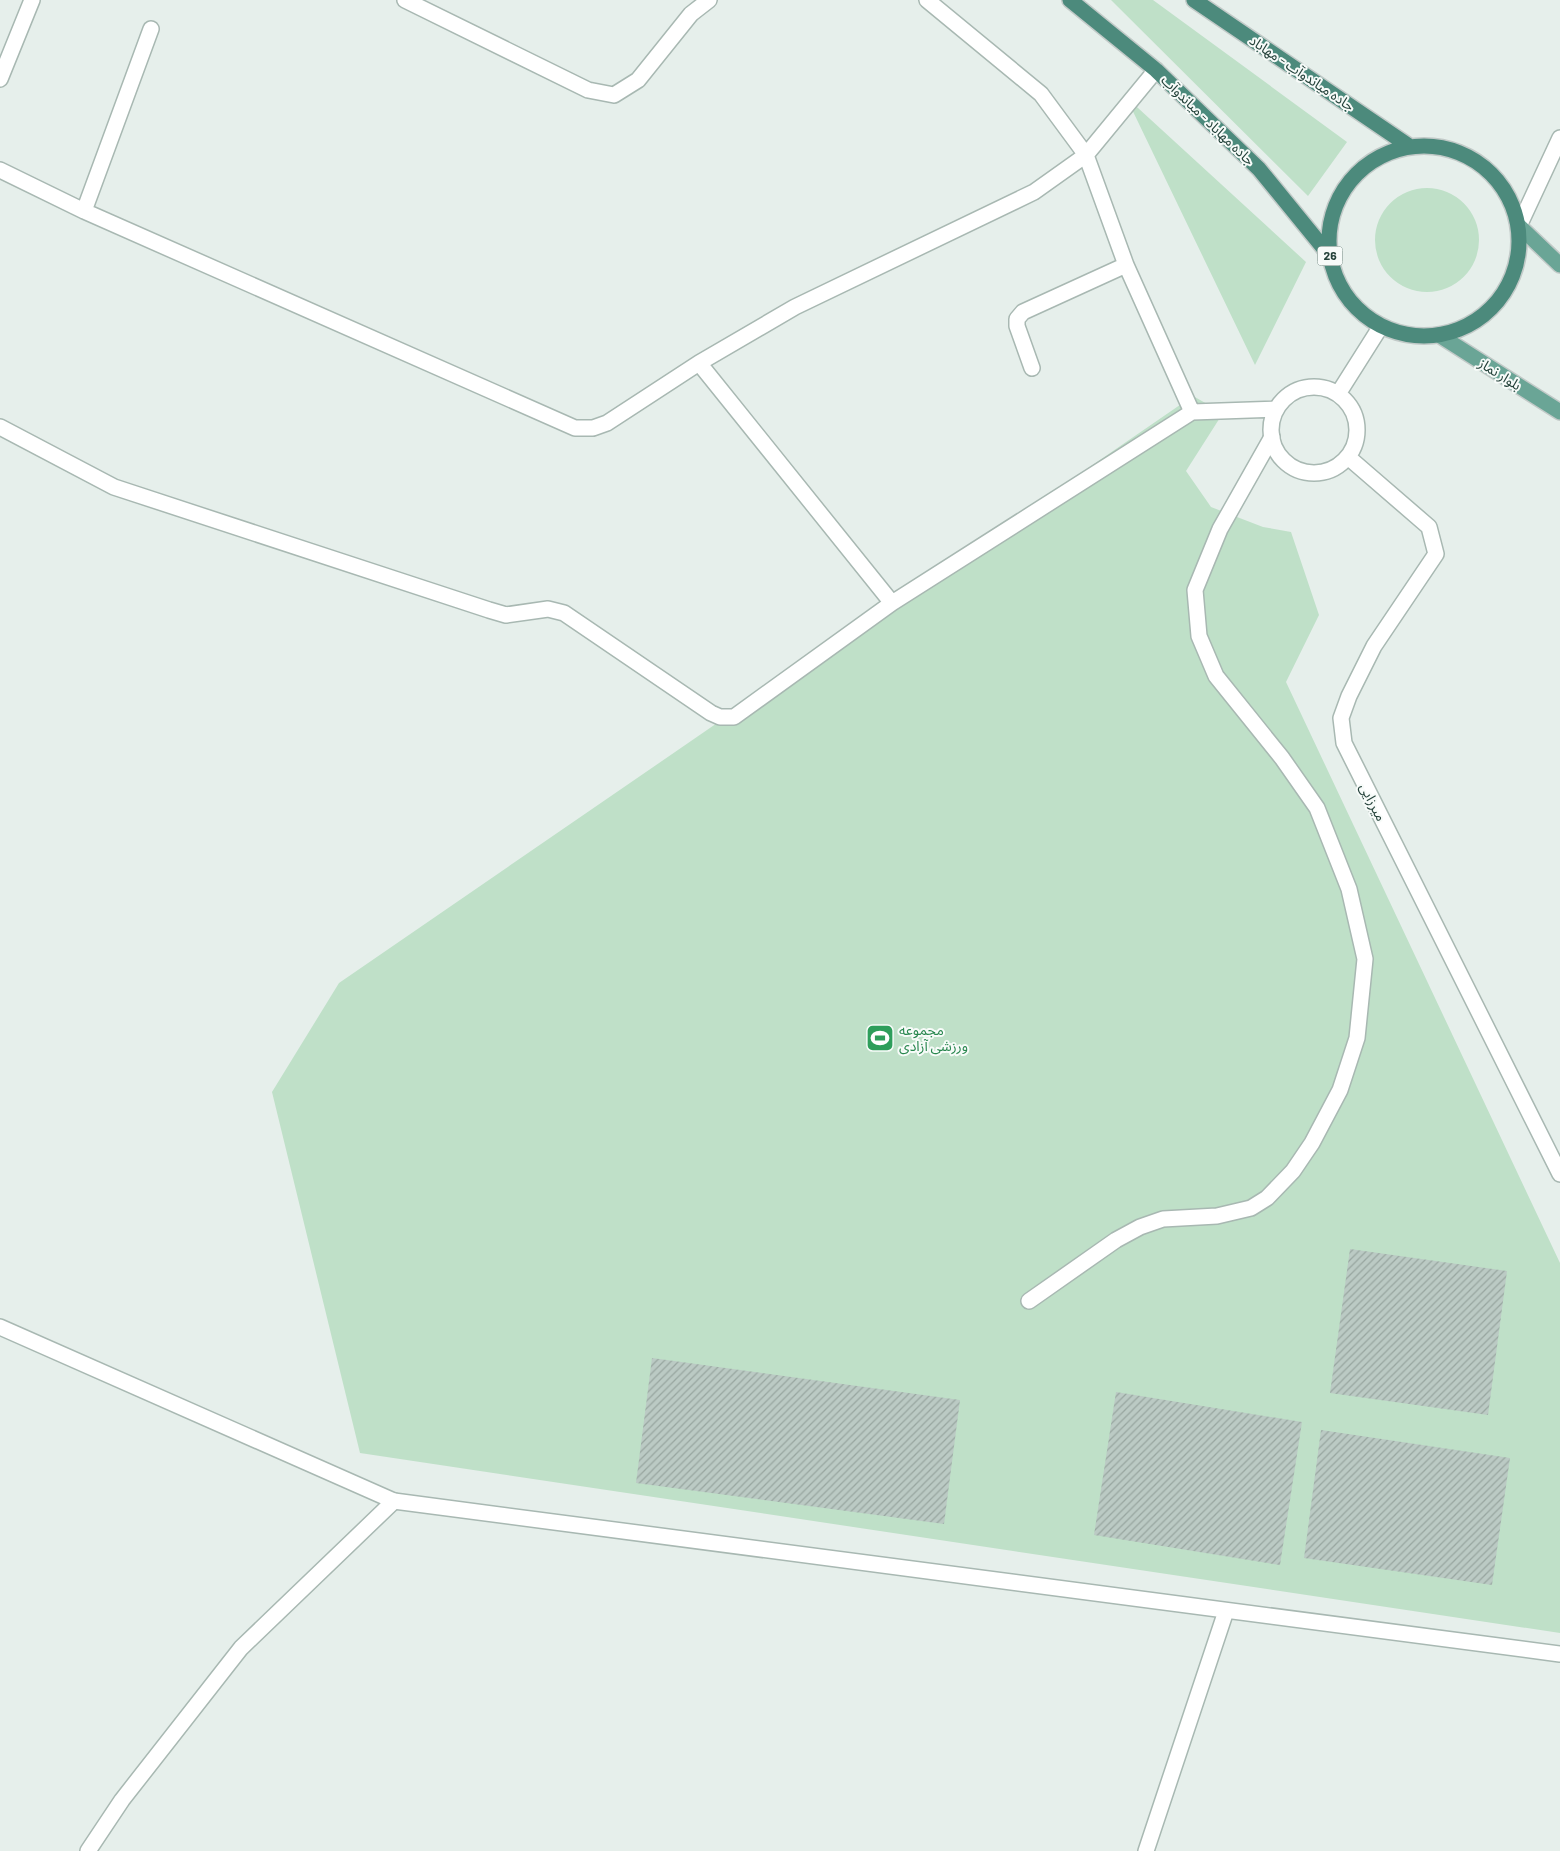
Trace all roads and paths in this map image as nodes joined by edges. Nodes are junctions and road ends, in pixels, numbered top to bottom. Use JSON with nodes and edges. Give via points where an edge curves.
{"nodes":[{"id":1,"x":32,"y":0,"type":"edge"},
{"id":2,"x":405,"y":0,"type":"edge"},
{"id":3,"x":710,"y":0,"type":"edge"},
{"id":4,"x":927,"y":0,"type":"edge"},
{"id":5,"x":1070,"y":0,"type":"edge"},
{"id":6,"x":1194,"y":0,"type":"edge"},
{"id":7,"x":151,"y":29,"type":"dead end"},
{"id":8,"x":1156,"y":70,"type":"junction"},
{"id":9,"x":0,"y":79,"type":"edge"},
{"id":10,"x":1560,"y":138,"type":"edge"},
{"id":11,"x":1409,"y":146,"type":"junction"},
{"id":12,"x":1086,"y":154,"type":"junction"},
{"id":13,"x":0,"y":170,"type":"edge"},
{"id":14,"x":84,"y":211,"type":"junction"},
{"id":15,"x":1519,"y":226,"type":"junction"},
{"id":16,"x":1330,"y":256,"type":"junction"},
{"id":17,"x":1126,"y":265,"type":"junction"},
{"id":18,"x":1560,"y":265,"type":"edge"},
{"id":19,"x":1381,"y":326,"type":"junction"},
{"id":20,"x":1439,"y":335,"type":"junction"},
{"id":21,"x":699,"y":363,"type":"junction"},
{"id":22,"x":1032,"y":368,"type":"dead end"},
{"id":23,"x":1338,"y":394,"type":"junction"},
{"id":24,"x":1276,"y":409,"type":"junction"},
{"id":25,"x":1192,"y":412,"type":"junction"},
{"id":26,"x":1560,"y":412,"type":"edge"},
{"id":27,"x":0,"y":427,"type":"edge"},
{"id":28,"x":1272,"y":437,"type":"junction"},
{"id":29,"x":1348,"y":456,"type":"junction"},
{"id":30,"x":892,"y":603,"type":"junction"},
{"id":31,"x":1560,"y":1174,"type":"edge"},
{"id":32,"x":1029,"y":1301,"type":"dead end"},
{"id":33,"x":0,"y":1327,"type":"edge"},
{"id":34,"x":394,"y":1502,"type":"junction"},
{"id":35,"x":1226,"y":1611,"type":"junction"},
{"id":36,"x":1560,"y":1654,"type":"edge"},
{"id":37,"x":88,"y":1851,"type":"edge"},
{"id":38,"x":1146,"y":1851,"type":"edge"}],
"edges":[{"from":1,"to":9,"type":"street"},
{"from":2,"to":3,"type":"street","via":[[588,90],[614,95],[638,80],[691,14]]},
{"from":4,"to":12,"type":"street","via":[[1041,94]]},
{"from":5,"to":8,"type":"highway","name":"جاده مهاباد - میاندوآب","number":"26"},
{"from":6,"to":11,"type":"highway","name":"جاده میاندوآب - مهاباد"},
{"from":7,"to":14,"type":"street"},
{"from":8,"to":12,"type":"street"},
{"from":8,"to":16,"type":"highway","name":"جاده مهاباد - میاندوآب","number":"26","via":[[1259,168]]},
{"from":10,"to":15,"type":"street"},
{"from":11,"to":15,"type":"highway","number":"26","via":[[1439,146],[1467,156],[1492,173],[1510,197]]},
{"from":11,"to":16,"type":"highway","number":"26","via":[[1381,155],[1357,173],[1345,189],[1330,226]]},
{"from":12,"to":17,"type":"street"},
{"from":12,"to":21,"type":"street","via":[[1034,192],[795,307]]},
{"from":13,"to":14,"type":"street"},
{"from":14,"to":21,"type":"street","via":[[575,428],[607,424]]},
{"from":15,"to":18,"type":"main road","number":"26"},
{"from":15,"to":20,"type":"highway","number":"26","via":[[1519,256],[1509,284],[1492,309],[1468,326]]},
{"from":16,"to":19,"type":"highway","number":"26","via":[[1339,284],[1357,308]]},
{"from":17,"to":22,"type":"street","via":[[1023,312],[1017,319],[1017,326]]},
{"from":17,"to":25,"type":"street"},
{"from":19,"to":20,"type":"highway","number":"26","via":[[1409,335]]},
{"from":19,"to":23,"type":"street"},
{"from":20,"to":26,"type":"main road","name":"بلوار نماز"},
{"from":21,"to":30,"type":"street"},
{"from":23,"to":24,"type":"street","via":[[1325,388],[1298,390]]},
{"from":23,"to":29,"type":"street","via":[[1355,416],[1357,431]]},
{"from":24,"to":25,"type":"street"},
{"from":24,"to":28,"type":"street"},
{"from":25,"to":30,"type":"street"},
{"from":27,"to":30,"type":"street","via":[[123,490],[506,615],[548,609],[564,613],[720,717],[734,717]]},
{"from":28,"to":29,"type":"street","via":[[1285,462],[1311,473],[1331,469]]},
{"from":28,"to":32,"type":"street","via":[[1220,529],[1195,590],[1199,636],[1216,676],[1282,758],[1317,808],[1349,889],[1365,959],[1357,1038],[1340,1090],[1312,1143],[1293,1171],[1267,1198],[1251,1208],[1217,1216],[1163,1219],[1140,1227]]},
{"from":29,"to":31,"type":"street","name":"میرزایی","via":[[1429,527],[1436,554],[1374,646],[1348,696],[1341,718],[1344,743]]},
{"from":33,"to":34,"type":"street"},
{"from":34,"to":35,"type":"street"},
{"from":34,"to":37,"type":"street","via":[[241,1648],[122,1800]]},
{"from":35,"to":36,"type":"street"},
{"from":35,"to":38,"type":"street"}]}
